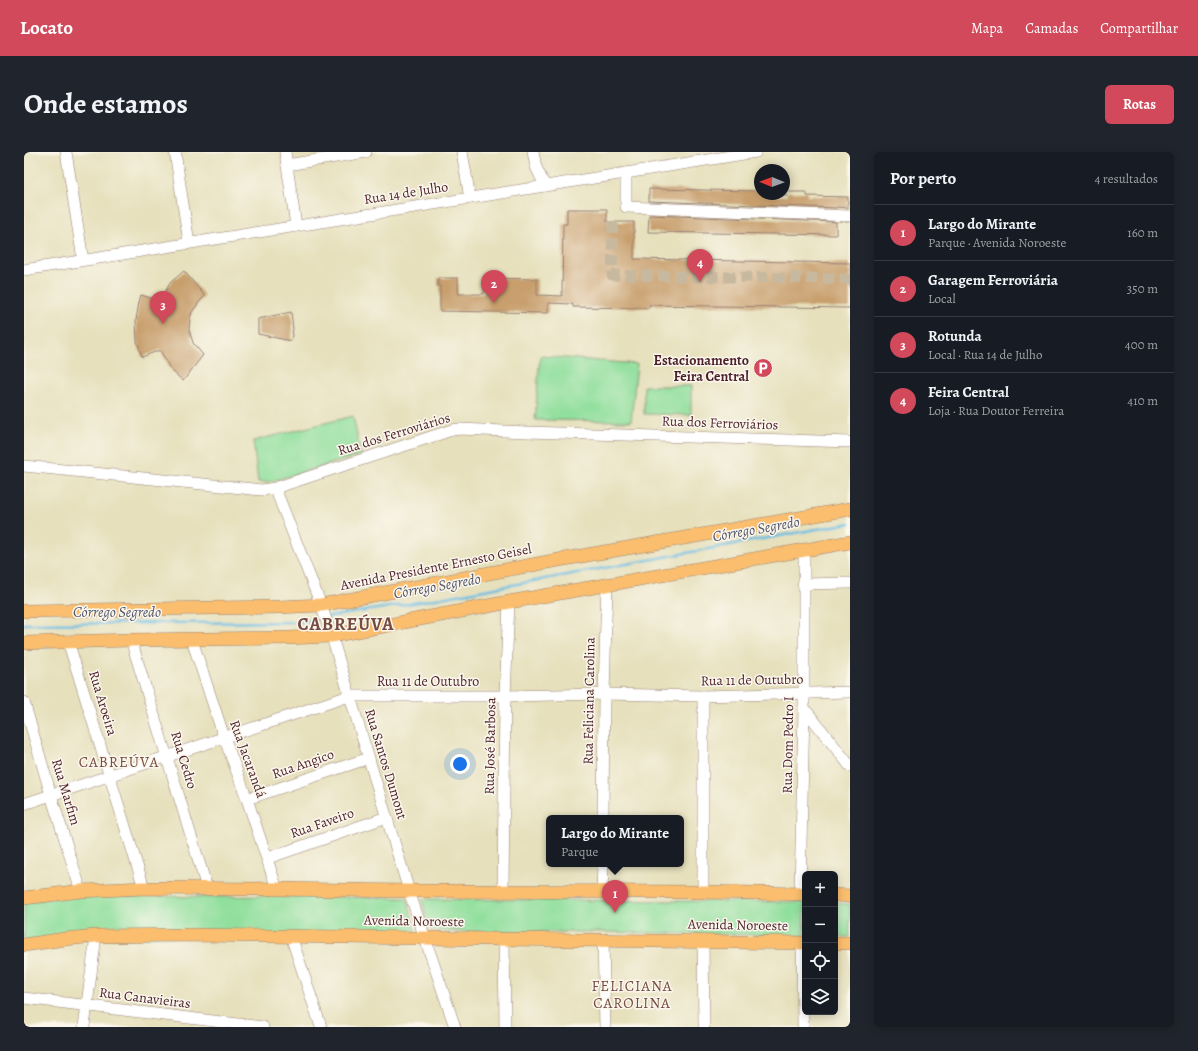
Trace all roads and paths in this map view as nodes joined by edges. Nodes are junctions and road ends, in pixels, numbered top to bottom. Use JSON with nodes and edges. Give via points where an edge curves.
{"nodes":[{"id":1,"x":66,"y":152,"type":"edge"},
{"id":2,"x":175,"y":152,"type":"edge"},
{"id":3,"x":285,"y":152,"type":"edge"},
{"id":4,"x":366,"y":152,"type":"edge"},
{"id":5,"x":462,"y":152,"type":"edge"},
{"id":6,"x":533,"y":152,"type":"edge"},
{"id":7,"x":756,"y":152,"type":"edge"},
{"id":8,"x":287,"y":165,"type":"junction"},
{"id":9,"x":626,"y":173,"type":"junction"},
{"id":10,"x":544,"y":186,"type":"junction"},
{"id":11,"x":470,"y":198,"type":"junction"},
{"id":12,"x":850,"y":216,"type":"edge"},
{"id":13,"x":296,"y":226,"type":"junction"},
{"id":14,"x":189,"y":243,"type":"junction"},
{"id":15,"x":83,"y":260,"type":"junction"},
{"id":16,"x":61,"y":264,"type":"junction"},
{"id":17,"x":24,"y":267,"type":"edge"},
{"id":18,"x":24,"y":270,"type":"edge"},
{"id":19,"x":850,"y":442,"type":"edge"},
{"id":20,"x":24,"y":466,"type":"edge"},
{"id":21,"x":275,"y":488,"type":"junction"},
{"id":22,"x":850,"y":509,"type":"edge"},
{"id":23,"x":850,"y":542,"type":"edge"},
{"id":24,"x":804,"y":550,"type":"junction"},
{"id":25,"x":607,"y":584,"type":"junction"},
{"id":26,"x":803,"y":584,"type":"junction"},
{"id":27,"x":850,"y":584,"type":"edge"},
{"id":28,"x":508,"y":602,"type":"junction"},
{"id":29,"x":321,"y":606,"type":"junction"},
{"id":30,"x":24,"y":611,"type":"edge"},
{"id":31,"x":331,"y":635,"type":"junction"},
{"id":32,"x":131,"y":640,"type":"junction"},
{"id":33,"x":192,"y":640,"type":"junction"},
{"id":34,"x":68,"y":642,"type":"junction"},
{"id":35,"x":24,"y":643,"type":"edge"},
{"id":36,"x":850,"y":692,"type":"edge"},
{"id":37,"x":604,"y":694,"type":"junction"},
{"id":38,"x":804,"y":694,"type":"junction"},
{"id":39,"x":349,"y":696,"type":"junction"},
{"id":40,"x":505,"y":696,"type":"junction"},
{"id":41,"x":703,"y":696,"type":"junction"},
{"id":42,"x":24,"y":702,"type":"edge"},
{"id":43,"x":804,"y":708,"type":"junction"},
{"id":44,"x":224,"y":737,"type":"junction"},
{"id":45,"x":167,"y":756,"type":"junction"},
{"id":46,"x":368,"y":758,"type":"junction"},
{"id":47,"x":850,"y":766,"type":"edge"},
{"id":48,"x":110,"y":776,"type":"junction"},
{"id":49,"x":51,"y":795,"type":"junction"},
{"id":50,"x":247,"y":799,"type":"junction"},
{"id":51,"x":24,"y":804,"type":"edge"},
{"id":52,"x":603,"y":815,"type":"edge"},
{"id":53,"x":387,"y":817,"type":"junction"},
{"id":54,"x":268,"y":858,"type":"junction"},
{"id":55,"x":603,"y":867,"type":"edge"},
{"id":56,"x":803,"y":871,"type":"edge"},
{"id":57,"x":144,"y":888,"type":"junction"},
{"id":58,"x":207,"y":888,"type":"junction"},
{"id":59,"x":277,"y":889,"type":"junction"},
{"id":60,"x":81,"y":891,"type":"junction"},
{"id":61,"x":503,"y":891,"type":"junction"},
{"id":62,"x":409,"y":892,"type":"junction"},
{"id":63,"x":602,"y":892,"type":"junction"},
{"id":64,"x":703,"y":892,"type":"junction"},
{"id":65,"x":802,"y":893,"type":"edge"},
{"id":66,"x":838,"y":895,"type":"edge"},
{"id":67,"x":850,"y":896,"type":"edge"},
{"id":68,"x":24,"y":898,"type":"edge"},
{"id":69,"x":96,"y":936,"type":"junction"},
{"id":70,"x":291,"y":936,"type":"junction"},
{"id":71,"x":424,"y":937,"type":"junction"},
{"id":72,"x":504,"y":939,"type":"junction"},
{"id":73,"x":603,"y":939,"type":"junction"},
{"id":74,"x":703,"y":941,"type":"junction"},
{"id":75,"x":802,"y":943,"type":"edge"},
{"id":76,"x":838,"y":943,"type":"edge"},
{"id":77,"x":850,"y":944,"type":"edge"},
{"id":78,"x":24,"y":945,"type":"edge"},
{"id":79,"x":803,"y":979,"type":"edge"},
{"id":80,"x":24,"y":998,"type":"edge"},
{"id":81,"x":87,"y":1006,"type":"junction"},
{"id":82,"x":84,"y":1027,"type":"edge"},
{"id":83,"x":263,"y":1027,"type":"edge"},
{"id":84,"x":321,"y":1027,"type":"edge"},
{"id":85,"x":455,"y":1027,"type":"edge"},
{"id":86,"x":505,"y":1027,"type":"edge"},
{"id":87,"x":605,"y":1027,"type":"edge"},
{"id":88,"x":704,"y":1027,"type":"edge"},
{"id":89,"x":803,"y":1027,"type":"edge"}],
"edges":[{"from":1,"to":15,"type":"street"},
{"from":2,"to":14,"type":"street"},
{"from":3,"to":8,"type":"street"},
{"from":4,"to":8,"type":"street"},
{"from":5,"to":11,"type":"street"},
{"from":6,"to":10,"type":"street"},
{"from":7,"to":9,"type":"street","name":"Rua 14 de Julho"},
{"from":8,"to":13,"type":"street"},
{"from":9,"to":10,"type":"street","name":"Rua 14 de Julho"},
{"from":9,"to":12,"type":"street","via":[[626,207]]},
{"from":10,"to":11,"type":"street","name":"Rua 14 de Julho"},
{"from":11,"to":13,"type":"street","name":"Rua 14 de Julho"},
{"from":13,"to":14,"type":"street","name":"Rua 14 de Julho"},
{"from":14,"to":15,"type":"street","name":"Rua 14 de Julho"},
{"from":15,"to":16,"type":"street","name":"Rua 14 de Julho"},
{"from":16,"to":17,"type":"street","name":"Rua 14 de Julho"},
{"from":16,"to":18,"type":"street","name":"Rua 14 de Julho"},
{"from":19,"to":21,"type":"street","name":"Rua dos Ferroviários","via":[[460,429]]},
{"from":20,"to":21,"type":"street","name":"Rua dos Ferroviários","via":[[262,490]]},
{"from":21,"to":29,"type":"street","name":"Rua Santos Dumont"},
{"from":22,"to":29,"type":"main road","name":"Avenida Presidente Ernesto Geisel","via":[[553,561]]},
{"from":23,"to":24,"type":"main road"},
{"from":24,"to":25,"type":"main road"},
{"from":24,"to":26,"type":"street","name":"Rua Dom Pedro I"},
{"from":25,"to":28,"type":"main road"},
{"from":25,"to":37,"type":"street","name":"Rua Feliciana Carolina"},
{"from":26,"to":27,"type":"street"},
{"from":26,"to":38,"type":"street","name":"Rua Dom Pedro I"},
{"from":28,"to":31,"type":"main road"},
{"from":28,"to":40,"type":"street","name":"Rua José Barbosa"},
{"from":29,"to":30,"type":"main road","name":"Avenida Presidente Ernesto Geisel"},
{"from":29,"to":31,"type":"street","name":"Rua Santos Dumont"},
{"from":31,"to":33,"type":"main road"},
{"from":31,"to":39,"type":"street","name":"Rua Santos Dumont"},
{"from":32,"to":33,"type":"main road"},
{"from":32,"to":34,"type":"main road"},
{"from":32,"to":45,"type":"street","name":"Rua Cedro"},
{"from":33,"to":44,"type":"street","name":"Rua Jacarandá"},
{"from":34,"to":35,"type":"main road"},
{"from":34,"to":48,"type":"street","name":"Rua Aroeira"},
{"from":36,"to":38,"type":"street","name":"Rua 11 de Outubro"},
{"from":37,"to":40,"type":"street","name":"Rua 11 de Outubro"},
{"from":37,"to":41,"type":"street","name":"Rua 11 de Outubro"},
{"from":37,"to":52,"type":"street","name":"Rua Feliciana Carolina"},
{"from":38,"to":41,"type":"street","name":"Rua 11 de Outubro"},
{"from":38,"to":43,"type":"street","name":"Rua Dom Pedro I"},
{"from":39,"to":40,"type":"street","name":"Rua 11 de Outubro"},
{"from":39,"to":44,"type":"street","name":"Rua 11 de Outubro"},
{"from":39,"to":46,"type":"street","name":"Rua Santos Dumont"},
{"from":40,"to":61,"type":"street","name":"Rua José Barbosa"},
{"from":41,"to":64,"type":"street"},
{"from":42,"to":49,"type":"street","name":"Rua Marfim"},
{"from":43,"to":47,"type":"street"},
{"from":43,"to":56,"type":"street","name":"Rua Dom Pedro I"},
{"from":44,"to":45,"type":"street","name":"Rua 11 de Outubro"},
{"from":44,"to":50,"type":"street","name":"Rua Jacarandá"},
{"from":45,"to":48,"type":"street","name":"Rua 11 de Outubro"},
{"from":45,"to":58,"type":"street","name":"Rua Cedro"},
{"from":46,"to":50,"type":"street","name":"Rua Angico"},
{"from":46,"to":53,"type":"street","name":"Rua Santos Dumont"},
{"from":48,"to":49,"type":"street","name":"Rua 11 de Outubro"},
{"from":48,"to":57,"type":"street","name":"Rua Aroeira"},
{"from":49,"to":51,"type":"street","name":"Rua 11 de Outubro"},
{"from":49,"to":60,"type":"street","name":"Rua Marfim"},
{"from":50,"to":54,"type":"street","name":"Rua Jacarandá"},
{"from":53,"to":54,"type":"street","name":"Rua Faveiro"},
{"from":53,"to":62,"type":"street","name":"Rua Santos Dumont"},
{"from":54,"to":59,"type":"street","name":"Rua Jacarandá"},
{"from":55,"to":63,"type":"street"},
{"from":57,"to":58,"type":"main road"},
{"from":57,"to":60,"type":"main road"},
{"from":58,"to":59,"type":"main road"},
{"from":59,"to":62,"type":"main road"},
{"from":60,"to":68,"type":"main road"},
{"from":61,"to":62,"type":"main road"},
{"from":61,"to":63,"type":"main road"},
{"from":62,"to":71,"type":"street","name":"Rua Santos Dumont"},
{"from":63,"to":64,"type":"main road"},
{"from":64,"to":65,"type":"main road"},
{"from":66,"to":67,"type":"main road"},
{"from":69,"to":70,"type":"main road","name":"Avenida Noroeste"},
{"from":69,"to":78,"type":"main road","name":"Avenida Noroeste"},
{"from":69,"to":81,"type":"street"},
{"from":70,"to":71,"type":"main road","name":"Avenida Noroeste"},
{"from":70,"to":84,"type":"street"},
{"from":71,"to":72,"type":"main road","name":"Avenida Noroeste"},
{"from":71,"to":85,"type":"street","name":"Rua Santos Dumont"},
{"from":72,"to":73,"type":"main road","name":"Avenida Noroeste"},
{"from":72,"to":86,"type":"street"},
{"from":73,"to":74,"type":"main road","name":"Avenida Noroeste"},
{"from":73,"to":87,"type":"street"},
{"from":74,"to":75,"type":"main road","name":"Avenida Noroeste"},
{"from":74,"to":88,"type":"street"},
{"from":76,"to":77,"type":"main road"},
{"from":79,"to":89,"type":"street"},
{"from":80,"to":81,"type":"street","name":"Rua Canavieiras"},
{"from":81,"to":82,"type":"street"},
{"from":81,"to":83,"type":"street","name":"Rua Canavieiras"}]}
